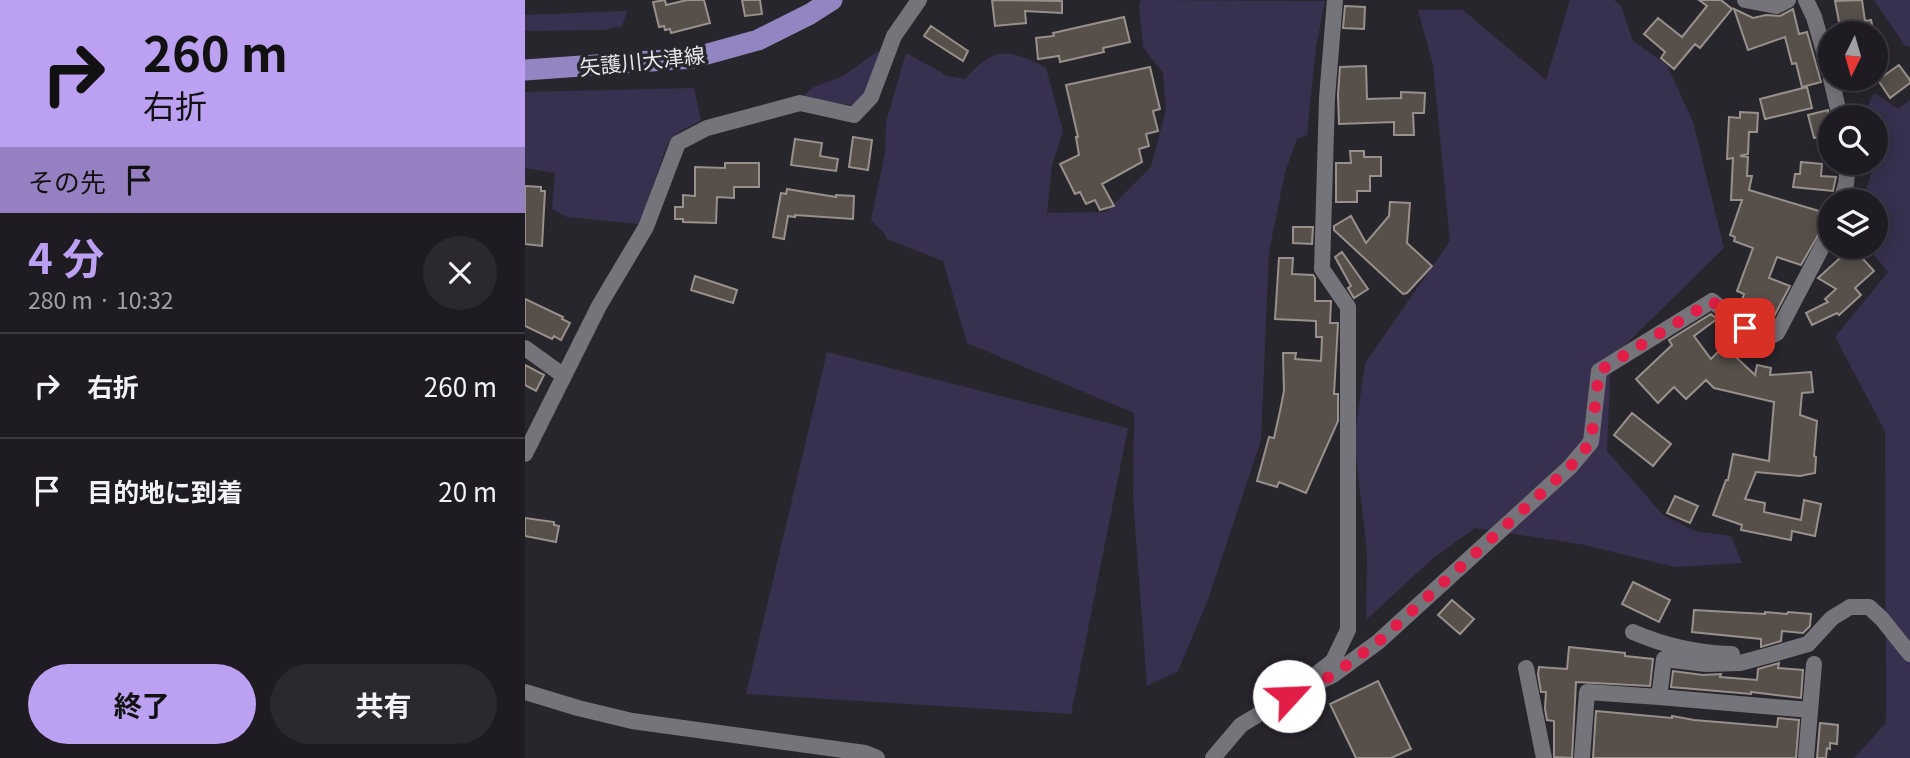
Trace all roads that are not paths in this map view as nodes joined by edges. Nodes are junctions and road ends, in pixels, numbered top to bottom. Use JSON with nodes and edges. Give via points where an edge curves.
{"nodes":[{"id":1,"x":832,"y":0,"type":"edge"},
{"id":2,"x":919,"y":0,"type":"edge"},
{"id":3,"x":1335,"y":0,"type":"edge"},
{"id":4,"x":1745,"y":0,"type":"edge"},
{"id":5,"x":1788,"y":0,"type":"edge"},
{"id":6,"x":1806,"y":0,"type":"edge"},
{"id":7,"x":1818,"y":31,"type":"edge"},
{"id":8,"x":525,"y":70,"type":"edge"},
{"id":9,"x":1818,"y":255,"type":"edge"},
{"id":10,"x":525,"y":348,"type":"edge"},
{"id":11,"x":564,"y":376,"type":"junction"},
{"id":12,"x":525,"y":454,"type":"edge"},
{"id":13,"x":1633,"y":632,"type":"dead end"},
{"id":14,"x":1910,"y":654,"type":"edge"},
{"id":15,"x":1770,"y":655,"type":"junction"},
{"id":16,"x":1814,"y":664,"type":"dead end"},
{"id":17,"x":1525,"y":668,"type":"dead end"},
{"id":18,"x":525,"y":692,"type":"edge"},
{"id":19,"x":1289,"y":696,"type":"junction"},
{"id":20,"x":1659,"y":697,"type":"junction"},
{"id":21,"x":1810,"y":710,"type":"junction"},
{"id":22,"x":877,"y":758,"type":"edge"},
{"id":23,"x":1213,"y":758,"type":"edge"},
{"id":24,"x":1544,"y":758,"type":"edge"},
{"id":25,"x":1582,"y":758,"type":"edge"},
{"id":26,"x":1806,"y":758,"type":"edge"}],
"edges":[{"from":1,"to":8,"type":"main road","name":"矢護川大津線","via":[[758,40],[693,58]]},
{"from":2,"to":11,"type":"street","via":[[894,36],[870,97],[854,115],[800,103],[707,128],[678,143],[646,227]]},
{"from":3,"to":19,"type":"street","via":[[1322,269],[1348,307],[1348,629],[1333,661]]},
{"from":4,"to":5,"type":"street","via":[[1776,6]]},
{"from":6,"to":7,"type":"street"},
{"from":9,"to":19,"type":"street","via":[[1777,333],[1762,341],[1712,301],[1599,371],[1591,442],[1570,467],[1378,642],[1333,675]]},
{"from":10,"to":11,"type":"street"},
{"from":11,"to":12,"type":"street"},
{"from":13,"to":15,"type":"street","via":[[1689,650]]},
{"from":14,"to":15,"type":"street","via":[[1869,607],[1850,607],[1832,618],[1808,644]]},
{"from":15,"to":20,"type":"street","via":[[1740,663],[1664,659]]},
{"from":16,"to":21,"type":"street"},
{"from":17,"to":24,"type":"street"},
{"from":18,"to":22,"type":"street","via":[[632,721],[764,737]]},
{"from":19,"to":23,"type":"street","via":[[1241,725]]},
{"from":20,"to":21,"type":"street"},
{"from":20,"to":25,"type":"street","via":[[1587,692]]},
{"from":21,"to":26,"type":"street"}]}
